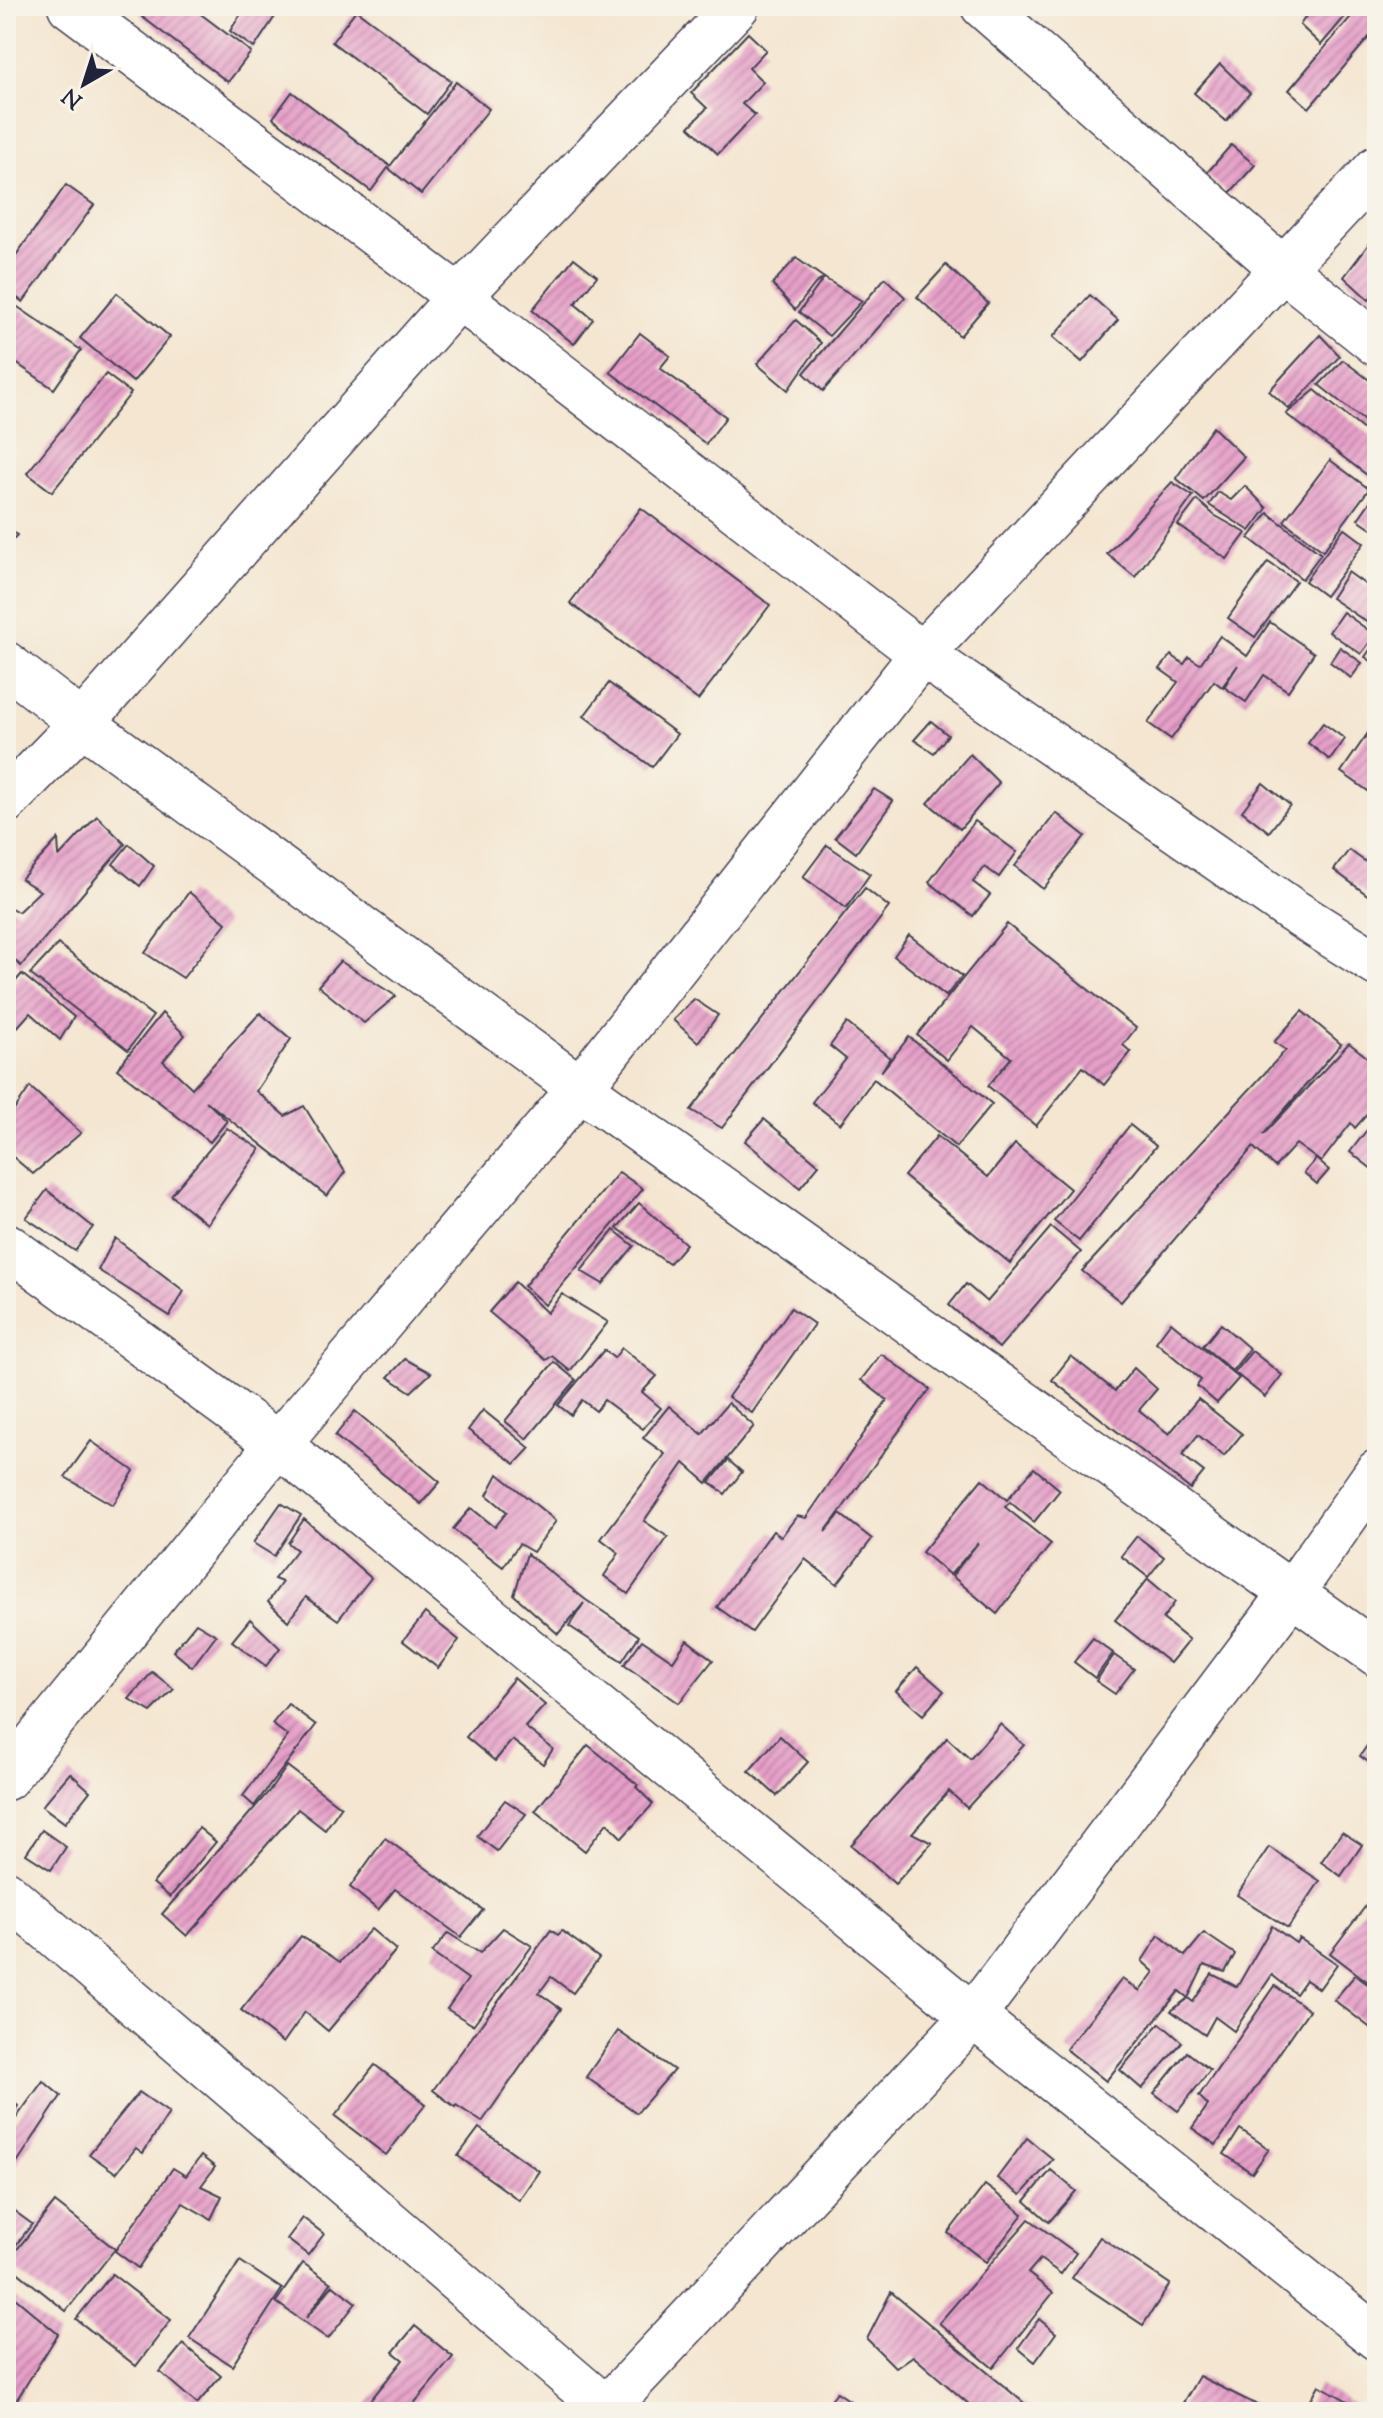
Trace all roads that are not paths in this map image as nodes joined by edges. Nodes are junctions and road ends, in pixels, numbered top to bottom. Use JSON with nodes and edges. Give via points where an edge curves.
{"nodes":[{"id":1,"x":70,"y":6,"type":"edge"},
{"id":2,"x":737,"y":6,"type":"edge"},
{"id":3,"x":983,"y":6,"type":"edge"},
{"id":4,"x":1377,"y":168,"type":"edge"},
{"id":5,"x":1283,"y":269,"type":"junction"},
{"id":6,"x":459,"y":297,"type":"junction"},
{"id":7,"x":1377,"y":344,"type":"edge"},
{"id":8,"x":922,"y":654,"type":"junction"},
{"id":9,"x":6,"y":664,"type":"edge"},
{"id":10,"x":82,"y":723,"type":"junction"},
{"id":11,"x":6,"y":801,"type":"edge"},
{"id":12,"x":1377,"y":964,"type":"edge"},
{"id":13,"x":580,"y":1088,"type":"junction"},
{"id":14,"x":6,"y":1245,"type":"edge"},
{"id":15,"x":278,"y":1444,"type":"junction"},
{"id":16,"x":1377,"y":1472,"type":"edge"},
{"id":17,"x":1291,"y":1594,"type":"junction"},
{"id":18,"x":1377,"y":1654,"type":"edge"},
{"id":19,"x":6,"y":1778,"type":"edge"},
{"id":20,"x":6,"y":1893,"type":"edge"},
{"id":21,"x":973,"y":2016,"type":"junction"},
{"id":22,"x":1377,"y":2338,"type":"edge"},
{"id":23,"x":607,"y":2411,"type":"edge"}],
"edges":[{"from":1,"to":6,"type":"street"},
{"from":2,"to":6,"type":"street"},
{"from":3,"to":5,"type":"street"},
{"from":4,"to":5,"type":"street"},
{"from":5,"to":7,"type":"street"},
{"from":5,"to":8,"type":"street"},
{"from":6,"to":8,"type":"street"},
{"from":6,"to":10,"type":"street"},
{"from":8,"to":12,"type":"street"},
{"from":8,"to":13,"type":"street"},
{"from":9,"to":10,"type":"street"},
{"from":10,"to":11,"type":"street"},
{"from":10,"to":13,"type":"street"},
{"from":13,"to":15,"type":"street"},
{"from":13,"to":17,"type":"street"},
{"from":14,"to":15,"type":"street"},
{"from":15,"to":19,"type":"street"},
{"from":15,"to":21,"type":"street"},
{"from":16,"to":17,"type":"street"},
{"from":17,"to":18,"type":"street"},
{"from":17,"to":21,"type":"street"},
{"from":20,"to":23,"type":"street"},
{"from":21,"to":22,"type":"street"},
{"from":21,"to":23,"type":"street"}]}
